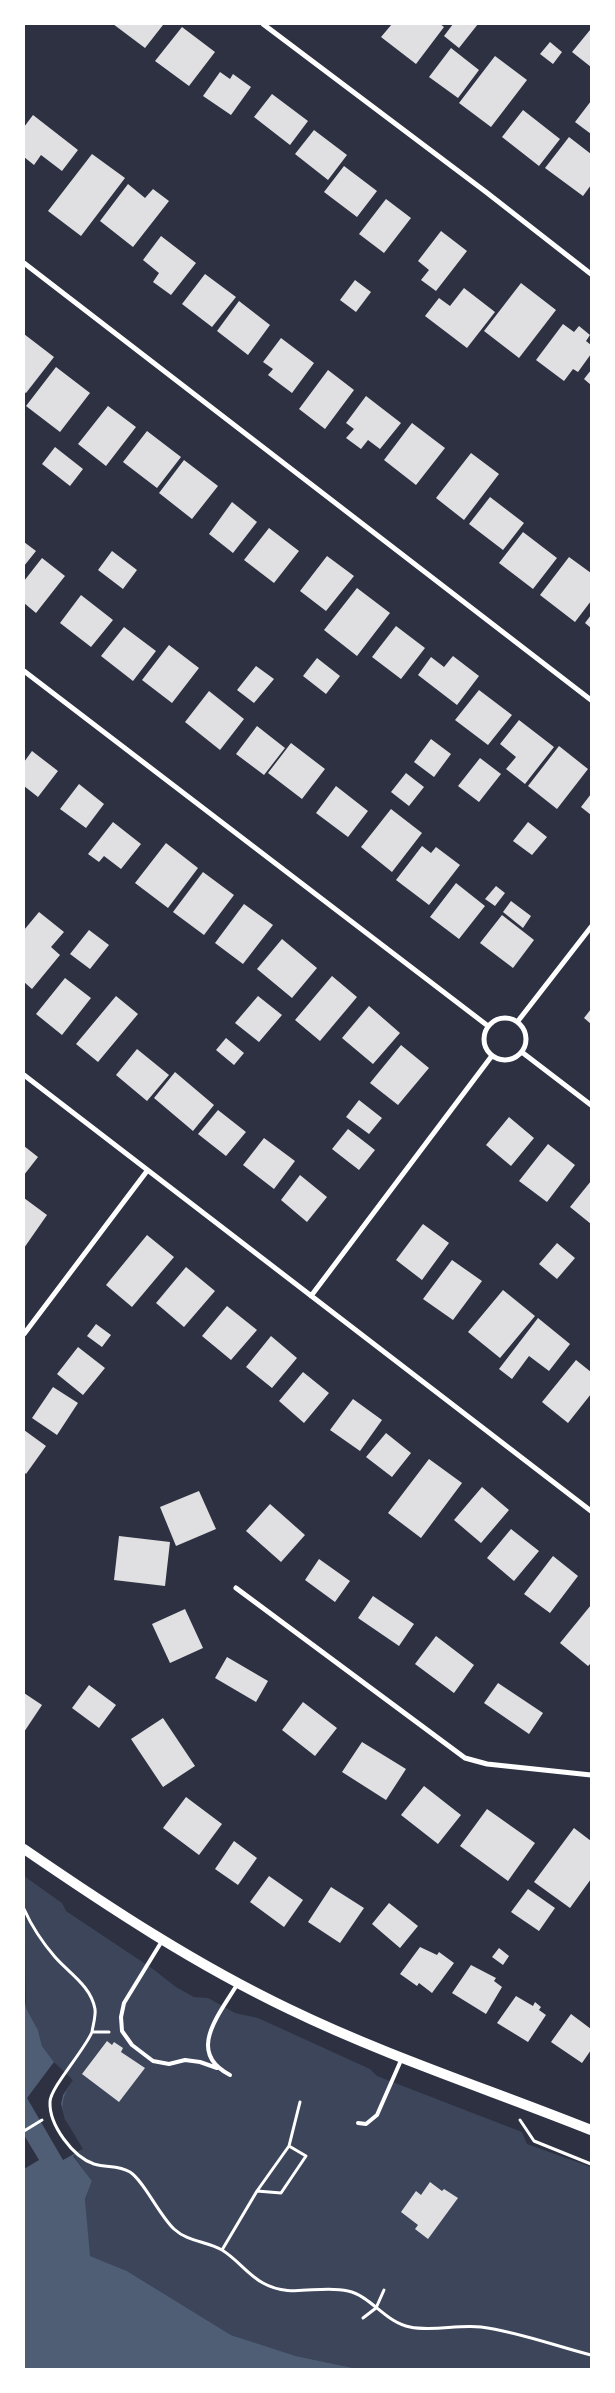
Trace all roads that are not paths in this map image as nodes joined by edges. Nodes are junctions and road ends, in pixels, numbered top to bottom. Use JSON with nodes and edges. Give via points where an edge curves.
{"nodes":[{"id":1,"x":263,"y":24,"type":"edge"},
{"id":2,"x":24,"y":263,"type":"edge"},
{"id":3,"x":591,"y":274,"type":"edge"},
{"id":4,"x":24,"y":671,"type":"edge"},
{"id":5,"x":591,"y":700,"type":"edge"},
{"id":6,"x":591,"y":927,"type":"edge"},
{"id":7,"x":518,"y":1021,"type":"junction"},
{"id":8,"x":488,"y":1026,"type":"junction"},
{"id":9,"x":523,"y":1053,"type":"junction"},
{"id":10,"x":491,"y":1057,"type":"junction"},
{"id":11,"x":24,"y":1075,"type":"edge"},
{"id":12,"x":591,"y":1105,"type":"edge"},
{"id":13,"x":147,"y":1171,"type":"junction"},
{"id":14,"x":311,"y":1296,"type":"junction"},
{"id":15,"x":24,"y":1334,"type":"edge"},
{"id":16,"x":591,"y":1511,"type":"edge"},
{"id":17,"x":236,"y":1588,"type":"dead end"},
{"id":18,"x":591,"y":1774,"type":"edge"},
{"id":19,"x":24,"y":1849,"type":"edge"},
{"id":20,"x":162,"y":1941,"type":"junction"},
{"id":21,"x":238,"y":1983,"type":"junction"},
{"id":22,"x":402,"y":2057,"type":"junction"},
{"id":23,"x":217,"y":2068,"type":"junction"},
{"id":24,"x":230,"y":2075,"type":"dead end"},
{"id":25,"x":358,"y":2124,"type":"dead end"},
{"id":26,"x":591,"y":2130,"type":"edge"}],
"edges":[{"from":1,"to":3,"type":"street"},
{"from":2,"to":5,"type":"street"},
{"from":4,"to":8,"type":"street"},
{"from":6,"to":7,"type":"street"},
{"from":7,"to":8,"type":"street","via":[[502,1017]]},
{"from":7,"to":9,"type":"street","via":[[528,1036]]},
{"from":8,"to":10,"type":"street","via":[[483,1042]]},
{"from":9,"to":10,"type":"street","via":[[508,1062]]},
{"from":9,"to":12,"type":"street"},
{"from":10,"to":14,"type":"street"},
{"from":11,"to":13,"type":"street"},
{"from":13,"to":14,"type":"street"},
{"from":13,"to":15,"type":"street"},
{"from":14,"to":16,"type":"street"},
{"from":17,"to":18,"type":"street","via":[[465,1758],[487,1764]]},
{"from":19,"to":20,"type":"main road"},
{"from":20,"to":21,"type":"main road"},
{"from":20,"to":23,"type":"lane","via":[[124,2003],[122,2031],[132,2045],[153,2061],[169,2064],[185,2060]]},
{"from":21,"to":22,"type":"main road","via":[[333,2030]]},
{"from":21,"to":23,"type":"lane","via":[[210,2032],[206,2046],[209,2059]]},
{"from":22,"to":25,"type":"lane","via":[[377,2115],[366,2124]]},
{"from":22,"to":26,"type":"main road"},
{"from":23,"to":24,"type":"lane"}]}
